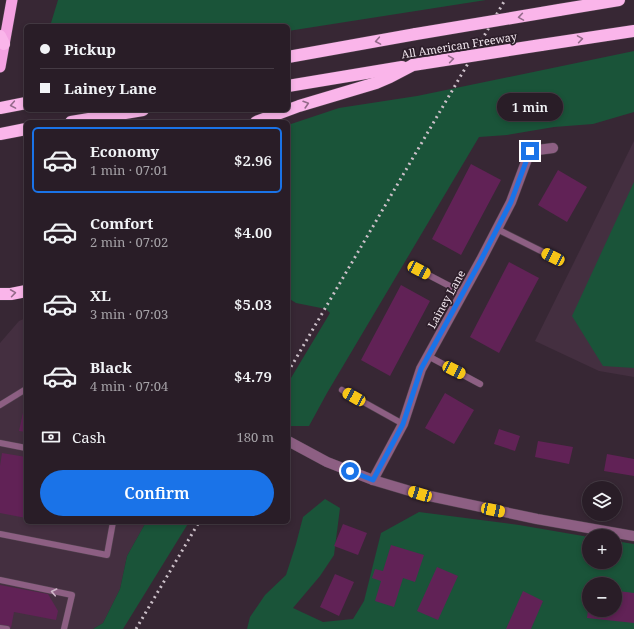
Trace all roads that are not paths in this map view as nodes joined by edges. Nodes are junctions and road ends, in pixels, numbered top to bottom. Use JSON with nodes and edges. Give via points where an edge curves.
{"nodes":[{"id":1,"x":12,"y":0,"type":"edge"},
{"id":2,"x":619,"y":0,"type":"edge"},
{"id":3,"x":634,"y":31,"type":"edge"},
{"id":4,"x":2,"y":40,"type":"edge"},
{"id":5,"x":290,"y":57,"type":"edge"},
{"id":6,"x":0,"y":67,"type":"edge"},
{"id":7,"x":391,"y":73,"type":"junction"},
{"id":8,"x":290,"y":86,"type":"edge"},
{"id":9,"x":24,"y":103,"type":"edge"},
{"id":10,"x":0,"y":108,"type":"edge"},
{"id":11,"x":290,"y":110,"type":"edge"},
{"id":12,"x":132,"y":112,"type":"edge"},
{"id":13,"x":284,"y":112,"type":"edge"},
{"id":14,"x":86,"y":120,"type":"edge"},
{"id":15,"x":262,"y":120,"type":"edge"},
{"id":16,"x":24,"y":129,"type":"edge"},
{"id":17,"x":0,"y":134,"type":"edge"},
{"id":18,"x":554,"y":148,"type":"dead end"},
{"id":19,"x":497,"y":229,"type":"junction"},
{"id":20,"x":553,"y":257,"type":"dead end"},
{"id":21,"x":419,"y":270,"type":"dead end"},
{"id":22,"x":24,"y":291,"type":"edge"},
{"id":23,"x":463,"y":293,"type":"junction"},
{"id":24,"x":0,"y":294,"type":"edge"},
{"id":25,"x":428,"y":356,"type":"junction"},
{"id":26,"x":480,"y":384,"type":"dead end"},
{"id":27,"x":24,"y":390,"type":"edge"},
{"id":28,"x":342,"y":390,"type":"dead end"},
{"id":29,"x":0,"y":405,"type":"edge"},
{"id":30,"x":403,"y":424,"type":"junction"},
{"id":31,"x":290,"y":442,"type":"edge"},
{"id":32,"x":0,"y":443,"type":"edge"},
{"id":33,"x":24,"y":448,"type":"edge"},
{"id":34,"x":373,"y":480,"type":"junction"},
{"id":35,"x":113,"y":524,"type":"edge"},
{"id":36,"x":0,"y":534,"type":"edge"},
{"id":37,"x":634,"y":536,"type":"edge"},
{"id":38,"x":0,"y":580,"type":"edge"},
{"id":39,"x":0,"y":628,"type":"edge"},
{"id":40,"x":7,"y":629,"type":"edge"},
{"id":41,"x":64,"y":629,"type":"edge"}],
"edges":[{"from":1,"to":4,"type":"highway"},
{"from":2,"to":5,"type":"highway","name":"All American Freeway","one_way":true,"bridge":true},
{"from":7,"to":3,"type":"highway","name":"All American Freeway","one_way":true,"bridge":true,"via":[[413,65]]},
{"from":4,"to":6,"type":"highway"},
{"from":7,"to":8,"type":"highway","name":"All American Freeway"},
{"from":11,"to":7,"type":"highway","one_way":true},
{"from":9,"to":10,"type":"highway","one_way":true},
{"from":12,"to":14,"type":"highway"},
{"from":15,"to":13,"type":"highway","one_way":true},
{"from":16,"to":17,"type":"highway"},
{"from":18,"to":19,"type":"street","name":"Lainey Lane","via":[[530,151],[511,202]]},
{"from":19,"to":20,"type":"lane"},
{"from":19,"to":23,"type":"street","name":"Lainey Lane"},
{"from":21,"to":23,"type":"lane"},
{"from":24,"to":22,"type":"highway","one_way":true},
{"from":23,"to":25,"type":"street","name":"Lainey Lane"},
{"from":25,"to":26,"type":"lane"},
{"from":25,"to":30,"type":"street","name":"Lainey Lane","via":[[421,369]]},
{"from":27,"to":29,"type":"lane"},
{"from":28,"to":30,"type":"lane"},
{"from":30,"to":34,"type":"street","name":"Lainey Lane"},
{"from":31,"to":34,"type":"street","via":[[327,462]]},
{"from":32,"to":33,"type":"lane"},
{"from":34,"to":37,"type":"street","via":[[434,497]]},
{"from":35,"to":36,"type":"lane","via":[[106,555]]},
{"from":41,"to":38,"type":"lane","one_way":true,"via":[[72,595]]},
{"from":39,"to":40,"type":"lane"}]}
